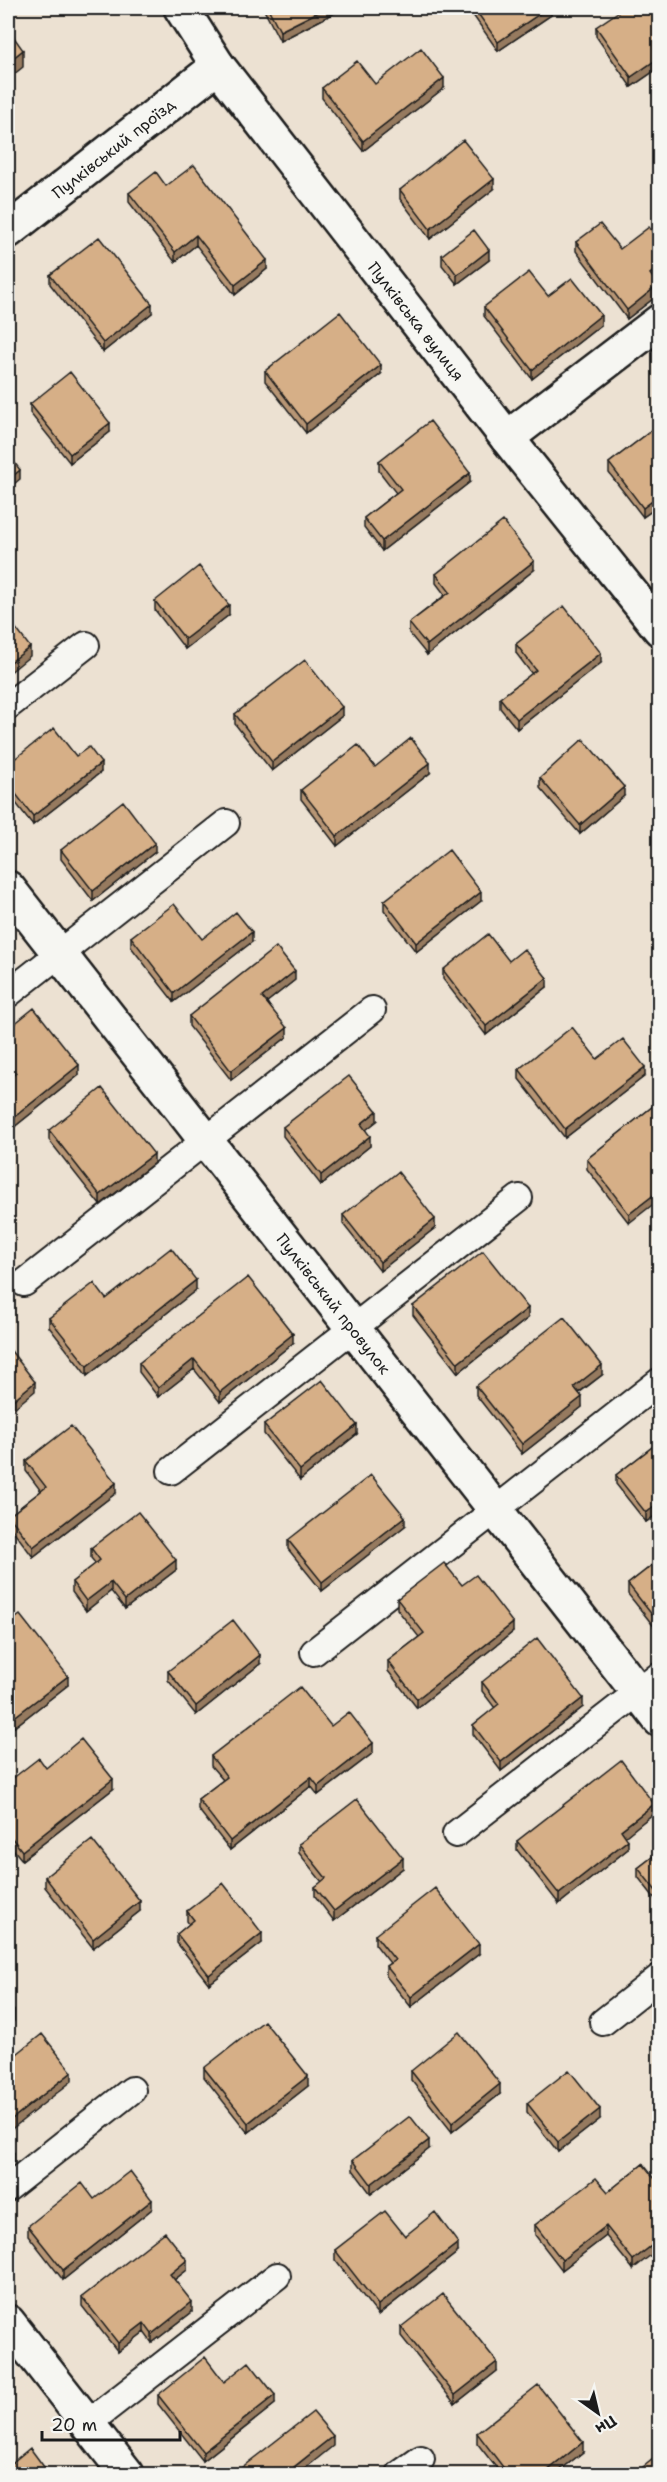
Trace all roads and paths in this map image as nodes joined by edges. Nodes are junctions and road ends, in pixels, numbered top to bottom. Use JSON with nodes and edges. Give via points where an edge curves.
{"nodes":[{"id":1,"x":181,"y":8,"type":"edge"},
{"id":2,"x":218,"y":66,"type":"junction"},
{"id":3,"x":8,"y":231,"type":"edge"},
{"id":4,"x":660,"y":321,"type":"edge"},
{"id":5,"x":507,"y":438,"type":"junction"},
{"id":6,"x":660,"y":629,"type":"edge"},
{"id":7,"x":86,"y":645,"type":"dead end"},
{"id":8,"x":8,"y":706,"type":"edge"},
{"id":9,"x":226,"y":823,"type":"dead end"},
{"id":10,"x":8,"y":888,"type":"edge"},
{"id":11,"x":59,"y":954,"type":"junction"},
{"id":12,"x":8,"y":994,"type":"edge"},
{"id":13,"x":372,"y":1010,"type":"dead end"},
{"id":14,"x":205,"y":1141,"type":"junction"},
{"id":15,"x":519,"y":1197,"type":"dead end"},
{"id":16,"x":24,"y":1283,"type":"dead end"},
{"id":17,"x":353,"y":1328,"type":"junction"},
{"id":18,"x":660,"y":1381,"type":"edge"},
{"id":19,"x":171,"y":1470,"type":"dead end"},
{"id":20,"x":495,"y":1510,"type":"junction"},
{"id":21,"x":314,"y":1652,"type":"dead end"},
{"id":22,"x":649,"y":1684,"type":"edge"},
{"id":23,"x":660,"y":1720,"type":"edge"},
{"id":24,"x":456,"y":1834,"type":"dead end"},
{"id":25,"x":660,"y":1977,"type":"edge"},
{"id":26,"x":603,"y":2022,"type":"dead end"},
{"id":27,"x":132,"y":2090,"type":"dead end"},
{"id":28,"x":8,"y":2188,"type":"edge"},
{"id":29,"x":277,"y":2276,"type":"dead end"},
{"id":30,"x":8,"y":2322,"type":"edge"},
{"id":31,"x":87,"y":2424,"type":"junction"},
{"id":32,"x":421,"y":2459,"type":"dead end"},
{"id":33,"x":127,"y":2475,"type":"edge"},
{"id":34,"x":400,"y":2475,"type":"edge"}],
"edges":[{"from":1,"to":2,"type":"street","name":"Пулківська вулиця"},
{"from":2,"to":3,"type":"street","name":"Пулківський проїзд"},
{"from":2,"to":5,"type":"street","name":"Пулківська вулиця"},
{"from":4,"to":5,"type":"street"},
{"from":5,"to":6,"type":"street","name":"Пулківська вулиця"},
{"from":7,"to":8,"type":"lane"},
{"from":9,"to":11,"type":"lane"},
{"from":10,"to":11,"type":"street","name":"Пулківський провулок"},
{"from":11,"to":12,"type":"lane"},
{"from":11,"to":14,"type":"street","name":"Пулківський провулок"},
{"from":13,"to":14,"type":"lane"},
{"from":14,"to":16,"type":"lane"},
{"from":14,"to":17,"type":"street","name":"Пулківський провулок"},
{"from":15,"to":17,"type":"lane"},
{"from":17,"to":19,"type":"lane"},
{"from":17,"to":20,"type":"street","name":"Пулківський провулок"},
{"from":18,"to":20,"type":"lane"},
{"from":20,"to":21,"type":"lane"},
{"from":20,"to":22,"type":"street","name":"Пулківський провулок"},
{"from":22,"to":23,"type":"street","name":"Пулківський провулок"},
{"from":22,"to":24,"type":"lane"},
{"from":25,"to":26,"type":"lane"},
{"from":27,"to":28,"type":"lane"},
{"from":29,"to":31,"type":"lane"},
{"from":30,"to":31,"type":"street"},
{"from":31,"to":33,"type":"street"},
{"from":32,"to":34,"type":"lane"}]}
